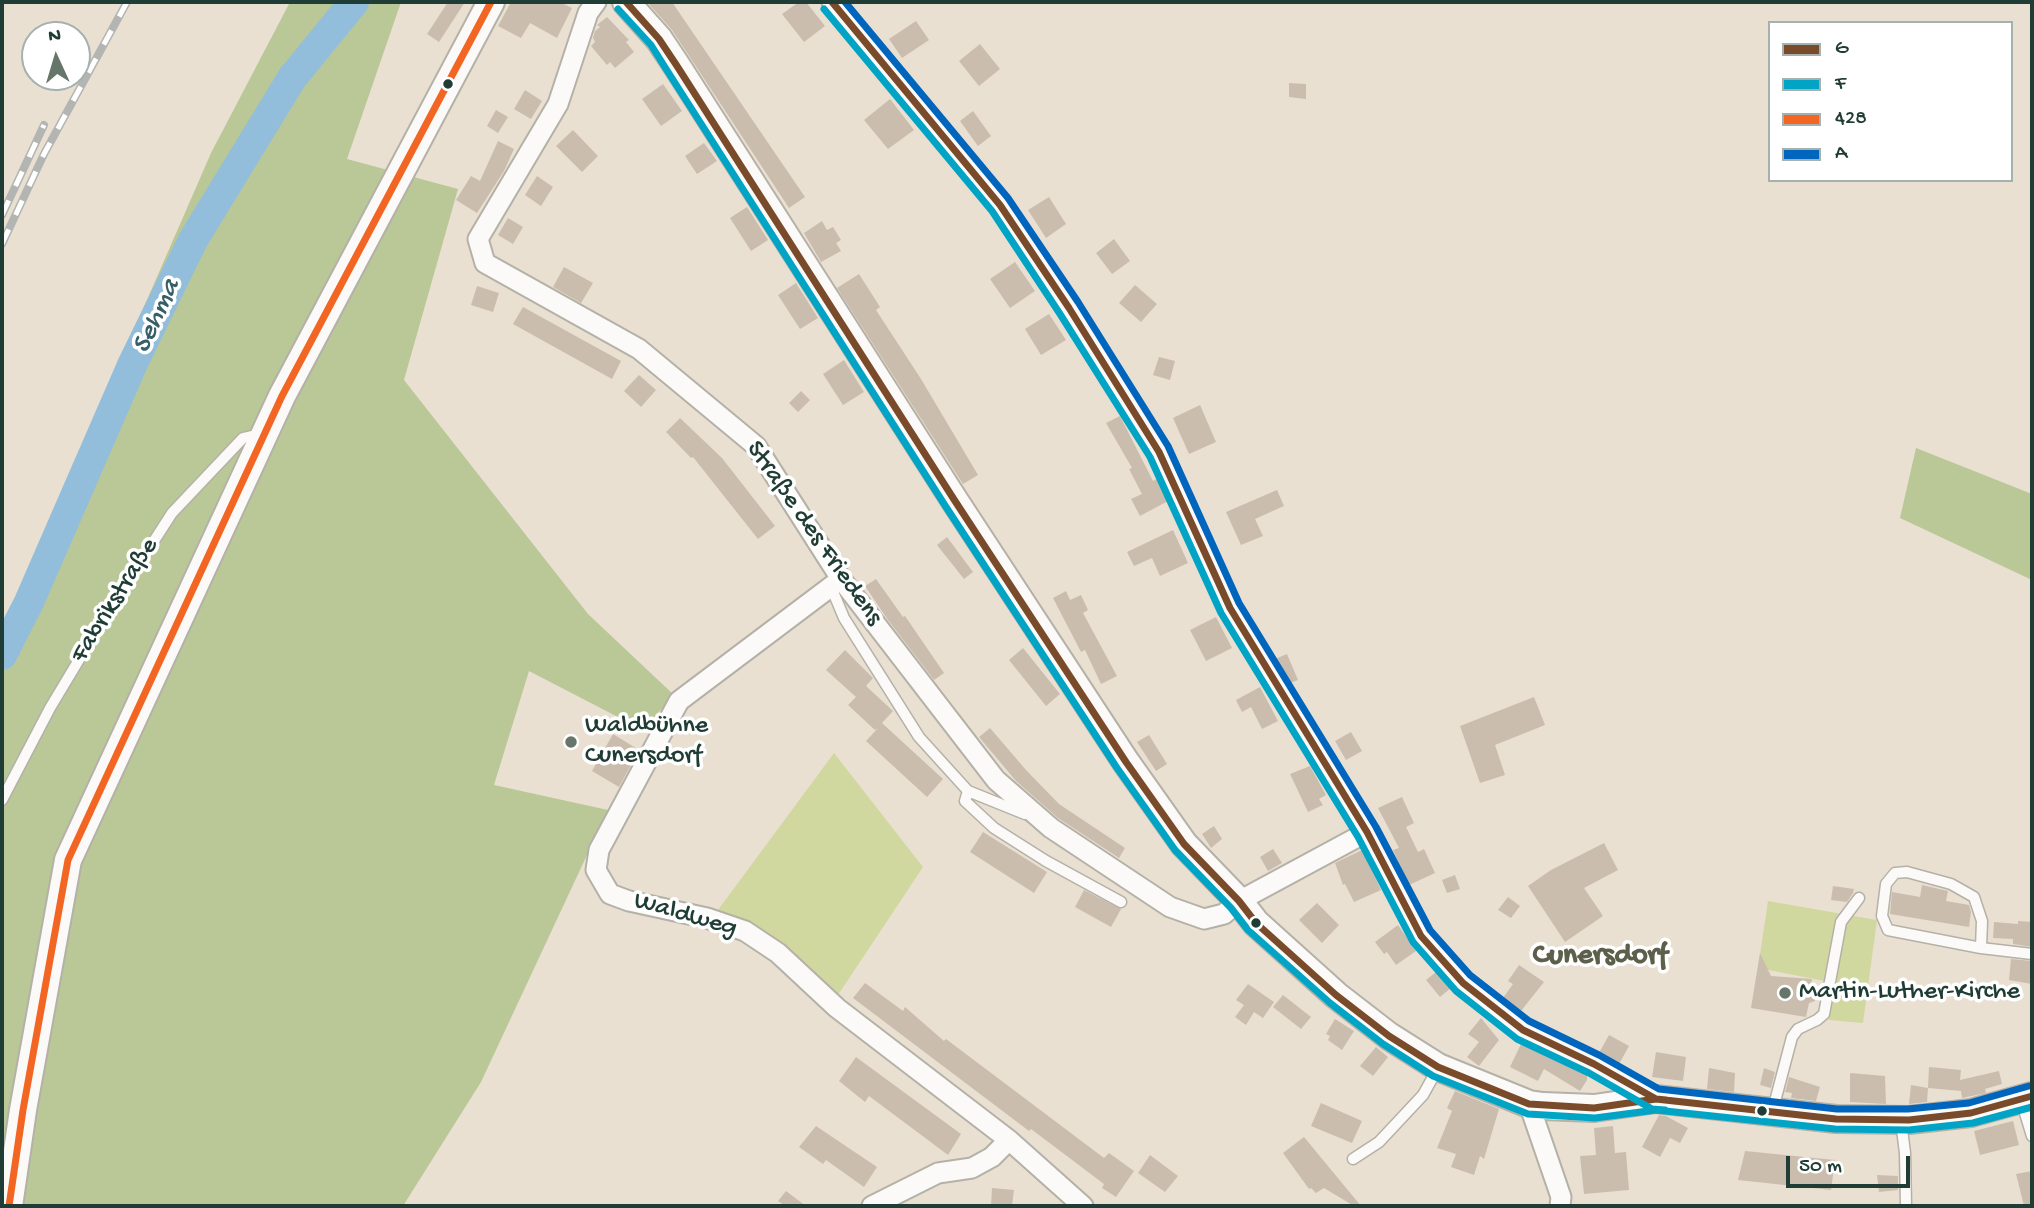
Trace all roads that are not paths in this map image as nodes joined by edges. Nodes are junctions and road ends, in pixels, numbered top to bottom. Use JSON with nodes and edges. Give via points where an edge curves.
{"nodes":[{"id":1,"x":491,"y":2,"type":"edge"},
{"id":2,"x":596,"y":2,"type":"edge"},
{"id":3,"x":626,"y":2,"type":"edge"},
{"id":4,"x":832,"y":2,"type":"edge"},
{"id":5,"x":264,"y":433,"type":"junction"},
{"id":6,"x":836,"y":583,"type":"junction"},
{"id":7,"x":968,"y":791,"type":"junction"},
{"id":8,"x":2,"y":800,"type":"edge"},
{"id":9,"x":1042,"y":820,"type":"junction"},
{"id":10,"x":1367,"y":832,"type":"junction"},
{"id":11,"x":1859,"y":898,"type":"dead end"},
{"id":12,"x":1239,"y":901,"type":"junction"},
{"id":13,"x":1121,"y":902,"type":"dead end"},
{"id":14,"x":1981,"y":948,"type":"junction"},
{"id":15,"x":2032,"y":954,"type":"edge"},
{"id":16,"x":1438,"y":1067,"type":"junction"},
{"id":17,"x":2027,"y":1098,"type":"edge"},
{"id":18,"x":1656,"y":1099,"type":"junction"},
{"id":19,"x":1529,"y":1104,"type":"junction"},
{"id":20,"x":1772,"y":1111,"type":"junction"},
{"id":21,"x":1900,"y":1120,"type":"junction"},
{"id":22,"x":2032,"y":1136,"type":"edge"},
{"id":23,"x":1009,"y":1140,"type":"junction"},
{"id":24,"x":1353,"y":1159,"type":"dead end"},
{"id":25,"x":9,"y":1206,"type":"edge"},
{"id":26,"x":872,"y":1206,"type":"edge"},
{"id":27,"x":1083,"y":1206,"type":"edge"},
{"id":28,"x":1560,"y":1206,"type":"edge"},
{"id":29,"x":1906,"y":1206,"type":"edge"}],
"edges":[{"from":1,"to":5,"type":"main road"},
{"from":2,"to":6,"type":"street","name":"Straße des Friedens","via":[[588,13],[558,104],[478,239],[485,263],[639,349],[756,446]]},
{"from":3,"to":12,"type":"main road","via":[[677,66],[1126,762],[1184,844]]},
{"from":4,"to":10,"type":"street","via":[[1000,205],[1069,308],[1159,452],[1230,608]]},
{"from":5,"to":8,"type":"lane","name":"Fabrikstraße","via":[[243,438],[172,513],[56,697]]},
{"from":5,"to":25,"type":"main road","via":[[68,860]]},
{"from":6,"to":7,"type":"lane","via":[[844,618],[919,737]]},
{"from":6,"to":9,"type":"street","name":"Straße des Friedens","via":[[996,780]]},
{"from":6,"to":23,"type":"street","name":"Waldweg","via":[[679,701],[599,850],[596,870],[610,894],[745,931]]},
{"from":7,"to":9,"type":"lane"},
{"from":7,"to":13,"type":"lane","via":[[965,801],[994,828]]},
{"from":9,"to":12,"type":"street","name":"Straße des Friedens","via":[[1170,907],[1204,919],[1223,914]]},
{"from":10,"to":12,"type":"street","name":"Straße des Friedens"},
{"from":10,"to":18,"type":"street","via":[[1421,936],[1463,983],[1522,1030]]},
{"from":11,"to":20,"type":"lane","via":[[1841,922],[1824,1014],[1792,1037]]},
{"from":12,"to":16,"type":"main road","via":[[1256,923],[1336,995]]},
{"from":14,"to":14,"type":"lane","via":[[1888,930],[1882,916],[1886,884],[1895,873],[1907,872],[1951,884],[1974,897],[1982,921]]},
{"from":14,"to":15,"type":"lane"},
{"from":16,"to":19,"type":"main road"},
{"from":16,"to":24,"type":"lane","via":[[1423,1095],[1379,1142]]},
{"from":17,"to":21,"type":"main road","via":[[1971,1112]]},
{"from":17,"to":22,"type":"lane"},
{"from":18,"to":19,"type":"main road","via":[[1594,1108]]},
{"from":18,"to":20,"type":"main road"},
{"from":19,"to":28,"type":"street","via":[[1561,1197]]},
{"from":20,"to":21,"type":"main road"},
{"from":21,"to":29,"type":"lane"},
{"from":23,"to":26,"type":"street","via":[[972,1168],[938,1173]]},
{"from":23,"to":27,"type":"street","name":"Waldweg"}]}
